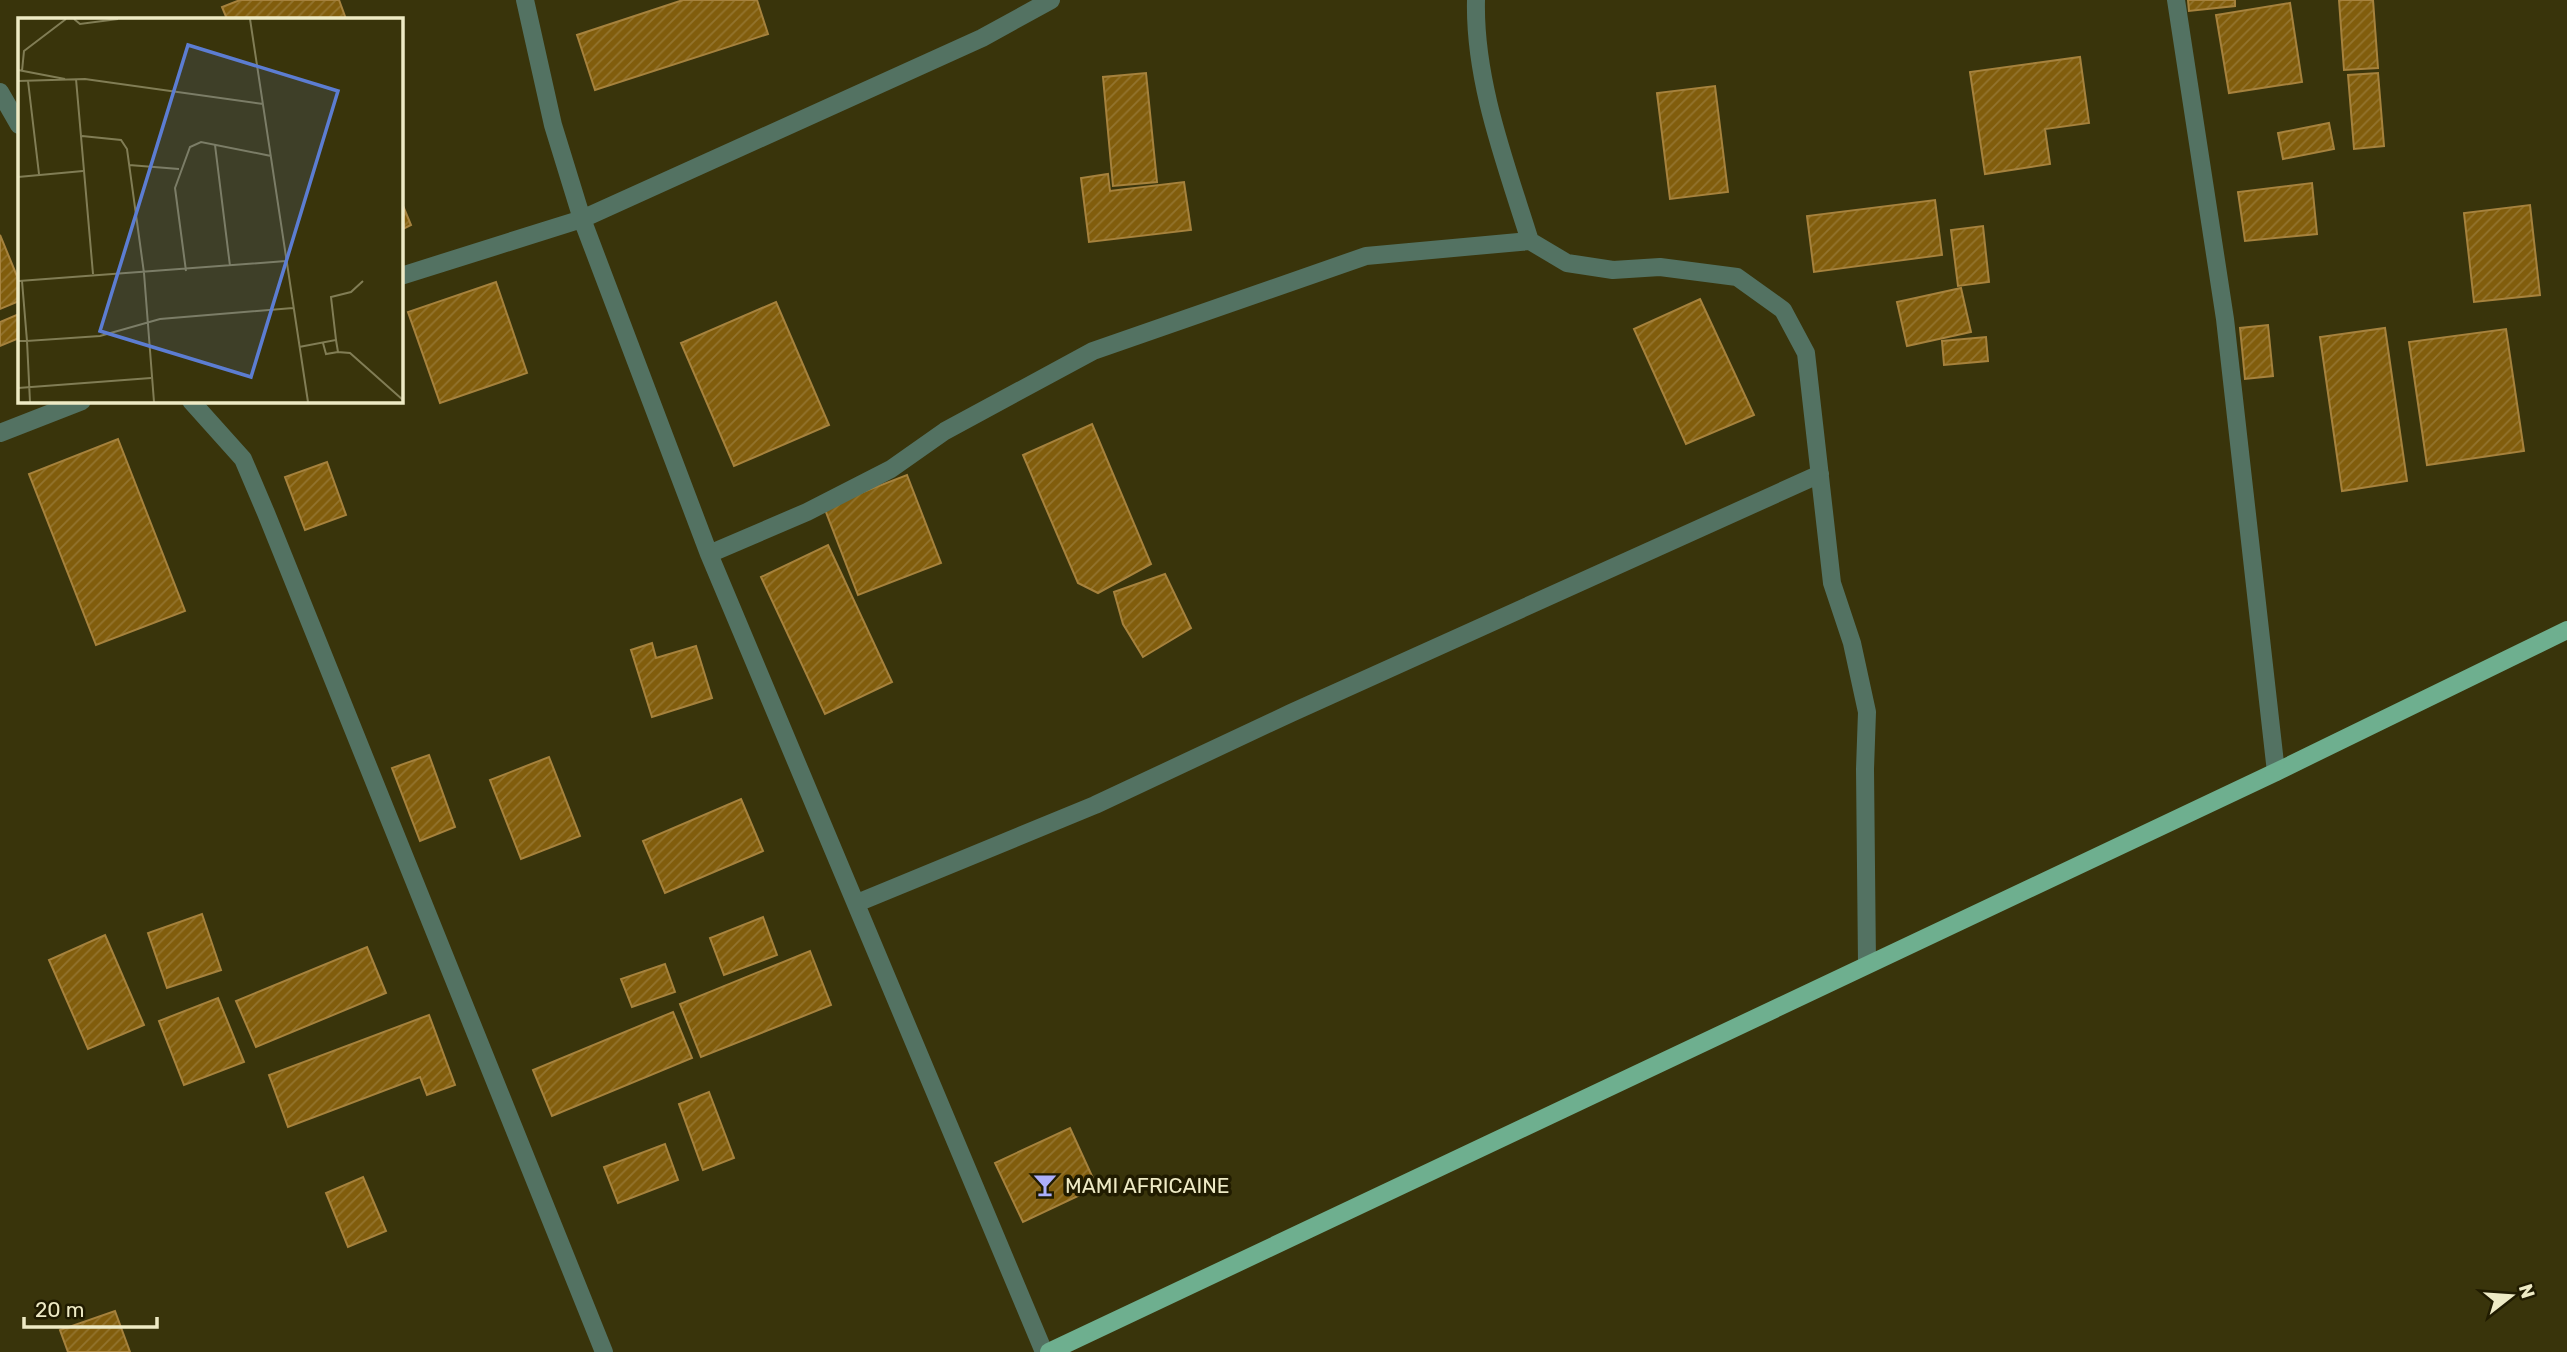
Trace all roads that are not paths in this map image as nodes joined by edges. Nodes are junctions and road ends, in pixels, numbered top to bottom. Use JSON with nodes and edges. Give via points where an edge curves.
{"nodes":[{"id":1,"x":525,"y":0,"type":"edge"},
{"id":2,"x":1052,"y":0,"type":"edge"},
{"id":3,"x":1476,"y":0,"type":"edge"},
{"id":4,"x":2176,"y":0,"type":"edge"},
{"id":5,"x":0,"y":92,"type":"edge"},
{"id":6,"x":18,"y":123,"type":"edge"},
{"id":7,"x":582,"y":219,"type":"junction"},
{"id":8,"x":1530,"y":241,"type":"junction"},
{"id":9,"x":402,"y":276,"type":"edge"},
{"id":10,"x":79,"y":402,"type":"edge"},
{"id":11,"x":192,"y":402,"type":"edge"},
{"id":12,"x":0,"y":433,"type":"edge"},
{"id":13,"x":1820,"y":474,"type":"junction"},
{"id":14,"x":709,"y":554,"type":"junction"},
{"id":15,"x":2567,"y":631,"type":"edge"},
{"id":16,"x":2276,"y":772,"type":"junction"},
{"id":17,"x":857,"y":903,"type":"junction"},
{"id":18,"x":1867,"y":964,"type":"junction"},
{"id":19,"x":604,"y":1352,"type":"edge"},
{"id":20,"x":1046,"y":1352,"type":"edge"}],
"edges":[{"from":1,"to":7,"type":"street","via":[[553,124]]},
{"from":2,"to":7,"type":"street","via":[[982,38]]},
{"from":3,"to":8,"type":"street","via":[[1475,30],[1494,126]]},
{"from":4,"to":16,"type":"street","via":[[2225,320]]},
{"from":5,"to":6,"type":"street"},
{"from":7,"to":9,"type":"street"},
{"from":7,"to":14,"type":"street"},
{"from":8,"to":13,"type":"street","via":[[1567,263],[1613,270],[1660,267],[1737,277],[1783,310],[1806,354]]},
{"from":8,"to":14,"type":"street","via":[[1366,256],[1093,351],[945,431],[879,475]]},
{"from":10,"to":12,"type":"street"},
{"from":11,"to":19,"type":"street","via":[[243,459]]},
{"from":13,"to":17,"type":"street","via":[[1095,805]]},
{"from":13,"to":18,"type":"street","via":[[1832,583],[1853,643],[1867,712]]},
{"from":14,"to":17,"type":"street"},
{"from":15,"to":16,"type":"main road"},
{"from":16,"to":18,"type":"main road"},
{"from":17,"to":20,"type":"street"},
{"from":18,"to":20,"type":"main road"}]}
